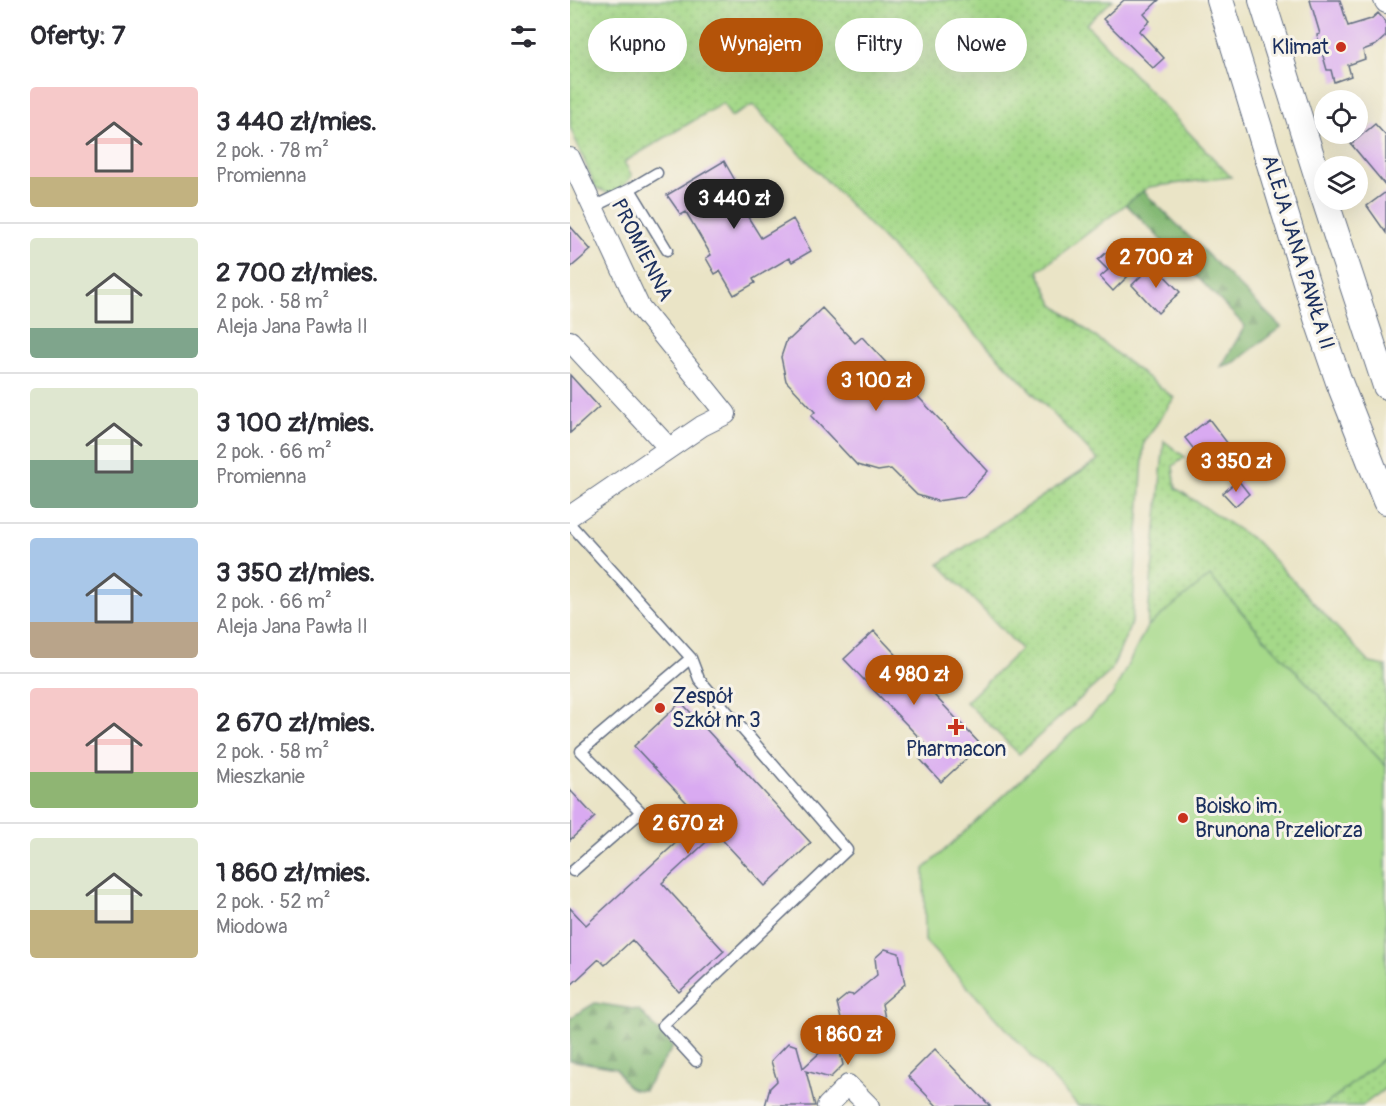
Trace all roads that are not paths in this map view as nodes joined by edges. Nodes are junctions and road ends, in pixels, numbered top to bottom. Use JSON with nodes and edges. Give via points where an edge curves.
{"nodes":[{"id":1,"x":1220,"y":0,"type":"edge"},
{"id":2,"x":1262,"y":0,"type":"edge"},
{"id":3,"x":570,"y":158,"type":"edge"},
{"id":4,"x":1314,"y":163,"type":"edge"},
{"id":5,"x":657,"y":174,"type":"dead end"},
{"id":6,"x":630,"y":189,"type":"junction"},
{"id":7,"x":593,"y":207,"type":"junction"},
{"id":8,"x":1329,"y":210,"type":"edge"},
{"id":9,"x":667,"y":250,"type":"dead end"},
{"id":10,"x":570,"y":341,"type":"edge"},
{"id":11,"x":1386,"y":386,"type":"edge"},
{"id":12,"x":669,"y":448,"type":"junction"},
{"id":13,"x":1386,"y":501,"type":"edge"},
{"id":14,"x":570,"y":516,"type":"edge"},
{"id":15,"x":570,"y":524,"type":"edge"},
{"id":16,"x":691,"y":658,"type":"junction"},
{"id":17,"x":573,"y":871,"type":"dead end"},
{"id":18,"x":696,"y":1061,"type":"dead end"},
{"id":19,"x":827,"y":1106,"type":"edge"},
{"id":20,"x":869,"y":1106,"type":"edge"}],
"edges":[{"from":1,"to":13,"type":"street","name":"ALEJA JANA PAWŁA II","via":[[1317,318]]},
{"from":2,"to":4,"type":"street","name":"ALEJA JANA PAWŁA II"},
{"from":3,"to":7,"type":"street","name":"PROMIENNA"},
{"from":5,"to":6,"type":"lane"},
{"from":6,"to":7,"type":"lane"},
{"from":6,"to":9,"type":"lane"},
{"from":7,"to":12,"type":"street","name":"PROMIENNA","via":[[639,306],[726,414]]},
{"from":8,"to":11,"type":"street","name":"ALEJA JANA PAWŁA II"},
{"from":10,"to":12,"type":"street"},
{"from":12,"to":14,"type":"street"},
{"from":15,"to":16,"type":"lane"},
{"from":16,"to":17,"type":"lane","via":[[581,751],[641,812]]},
{"from":16,"to":18,"type":"lane","via":[[699,679],[847,850],[663,1025]]},
{"from":19,"to":20,"type":"street","via":[[848,1085]]}]}
